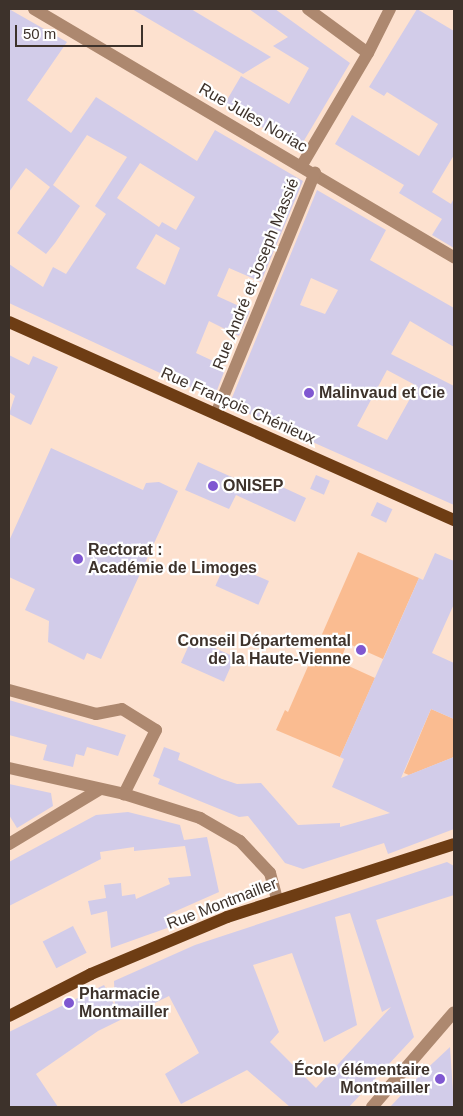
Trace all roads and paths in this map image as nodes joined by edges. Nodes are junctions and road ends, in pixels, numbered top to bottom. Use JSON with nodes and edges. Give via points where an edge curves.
{"nodes":[{"id":1,"x":34,"y":9,"type":"edge"},
{"id":2,"x":308,"y":9,"type":"edge"},
{"id":3,"x":390,"y":9,"type":"edge"},
{"id":4,"x":368,"y":53,"type":"junction"},
{"id":5,"x":302,"y":165,"type":"junction"},
{"id":6,"x":315,"y":174,"type":"junction"},
{"id":7,"x":454,"y":256,"type":"edge"},
{"id":8,"x":9,"y":322,"type":"edge"},
{"id":9,"x":216,"y":414,"type":"junction"},
{"id":10,"x":454,"y":520,"type":"edge"},
{"id":11,"x":9,"y":690,"type":"edge"},
{"id":12,"x":9,"y":768,"type":"edge"},
{"id":13,"x":100,"y":789,"type":"junction"},
{"id":14,"x":124,"y":794,"type":"junction"},
{"id":15,"x":9,"y":844,"type":"edge"},
{"id":16,"x":454,"y":844,"type":"edge"},
{"id":17,"x":277,"y":899,"type":"junction"},
{"id":18,"x":454,"y":1012,"type":"edge"},
{"id":19,"x":9,"y":1016,"type":"edge"},
{"id":20,"x":372,"y":1107,"type":"edge"}],
"edges":[{"from":1,"to":5,"type":"street","name":"Rue Jules Noriac"},
{"from":2,"to":4,"type":"street"},
{"from":3,"to":4,"type":"street"},
{"from":4,"to":5,"type":"street"},
{"from":5,"to":6,"type":"street","name":"Rue Jules Noriac"},
{"from":6,"to":7,"type":"street","name":"Rue Jules Noriac"},
{"from":6,"to":9,"type":"street","name":"Rue André et Joseph Massié"},
{"from":8,"to":9,"type":"main road","name":"Rue François Chénieux"},
{"from":9,"to":10,"type":"main road","name":"Rue François Chénieux"},
{"from":11,"to":14,"type":"street","via":[[96,714],[122,709],[156,730]]},
{"from":12,"to":13,"type":"street"},
{"from":13,"to":14,"type":"street"},
{"from":13,"to":15,"type":"street"},
{"from":14,"to":17,"type":"street","via":[[200,818],[240,841],[270,873]]},
{"from":16,"to":17,"type":"main road","name":"Rue Montmailler"},
{"from":17,"to":19,"type":"main road","name":"Rue Montmailler","via":[[91,974]]},
{"from":18,"to":20,"type":"street"}]}
